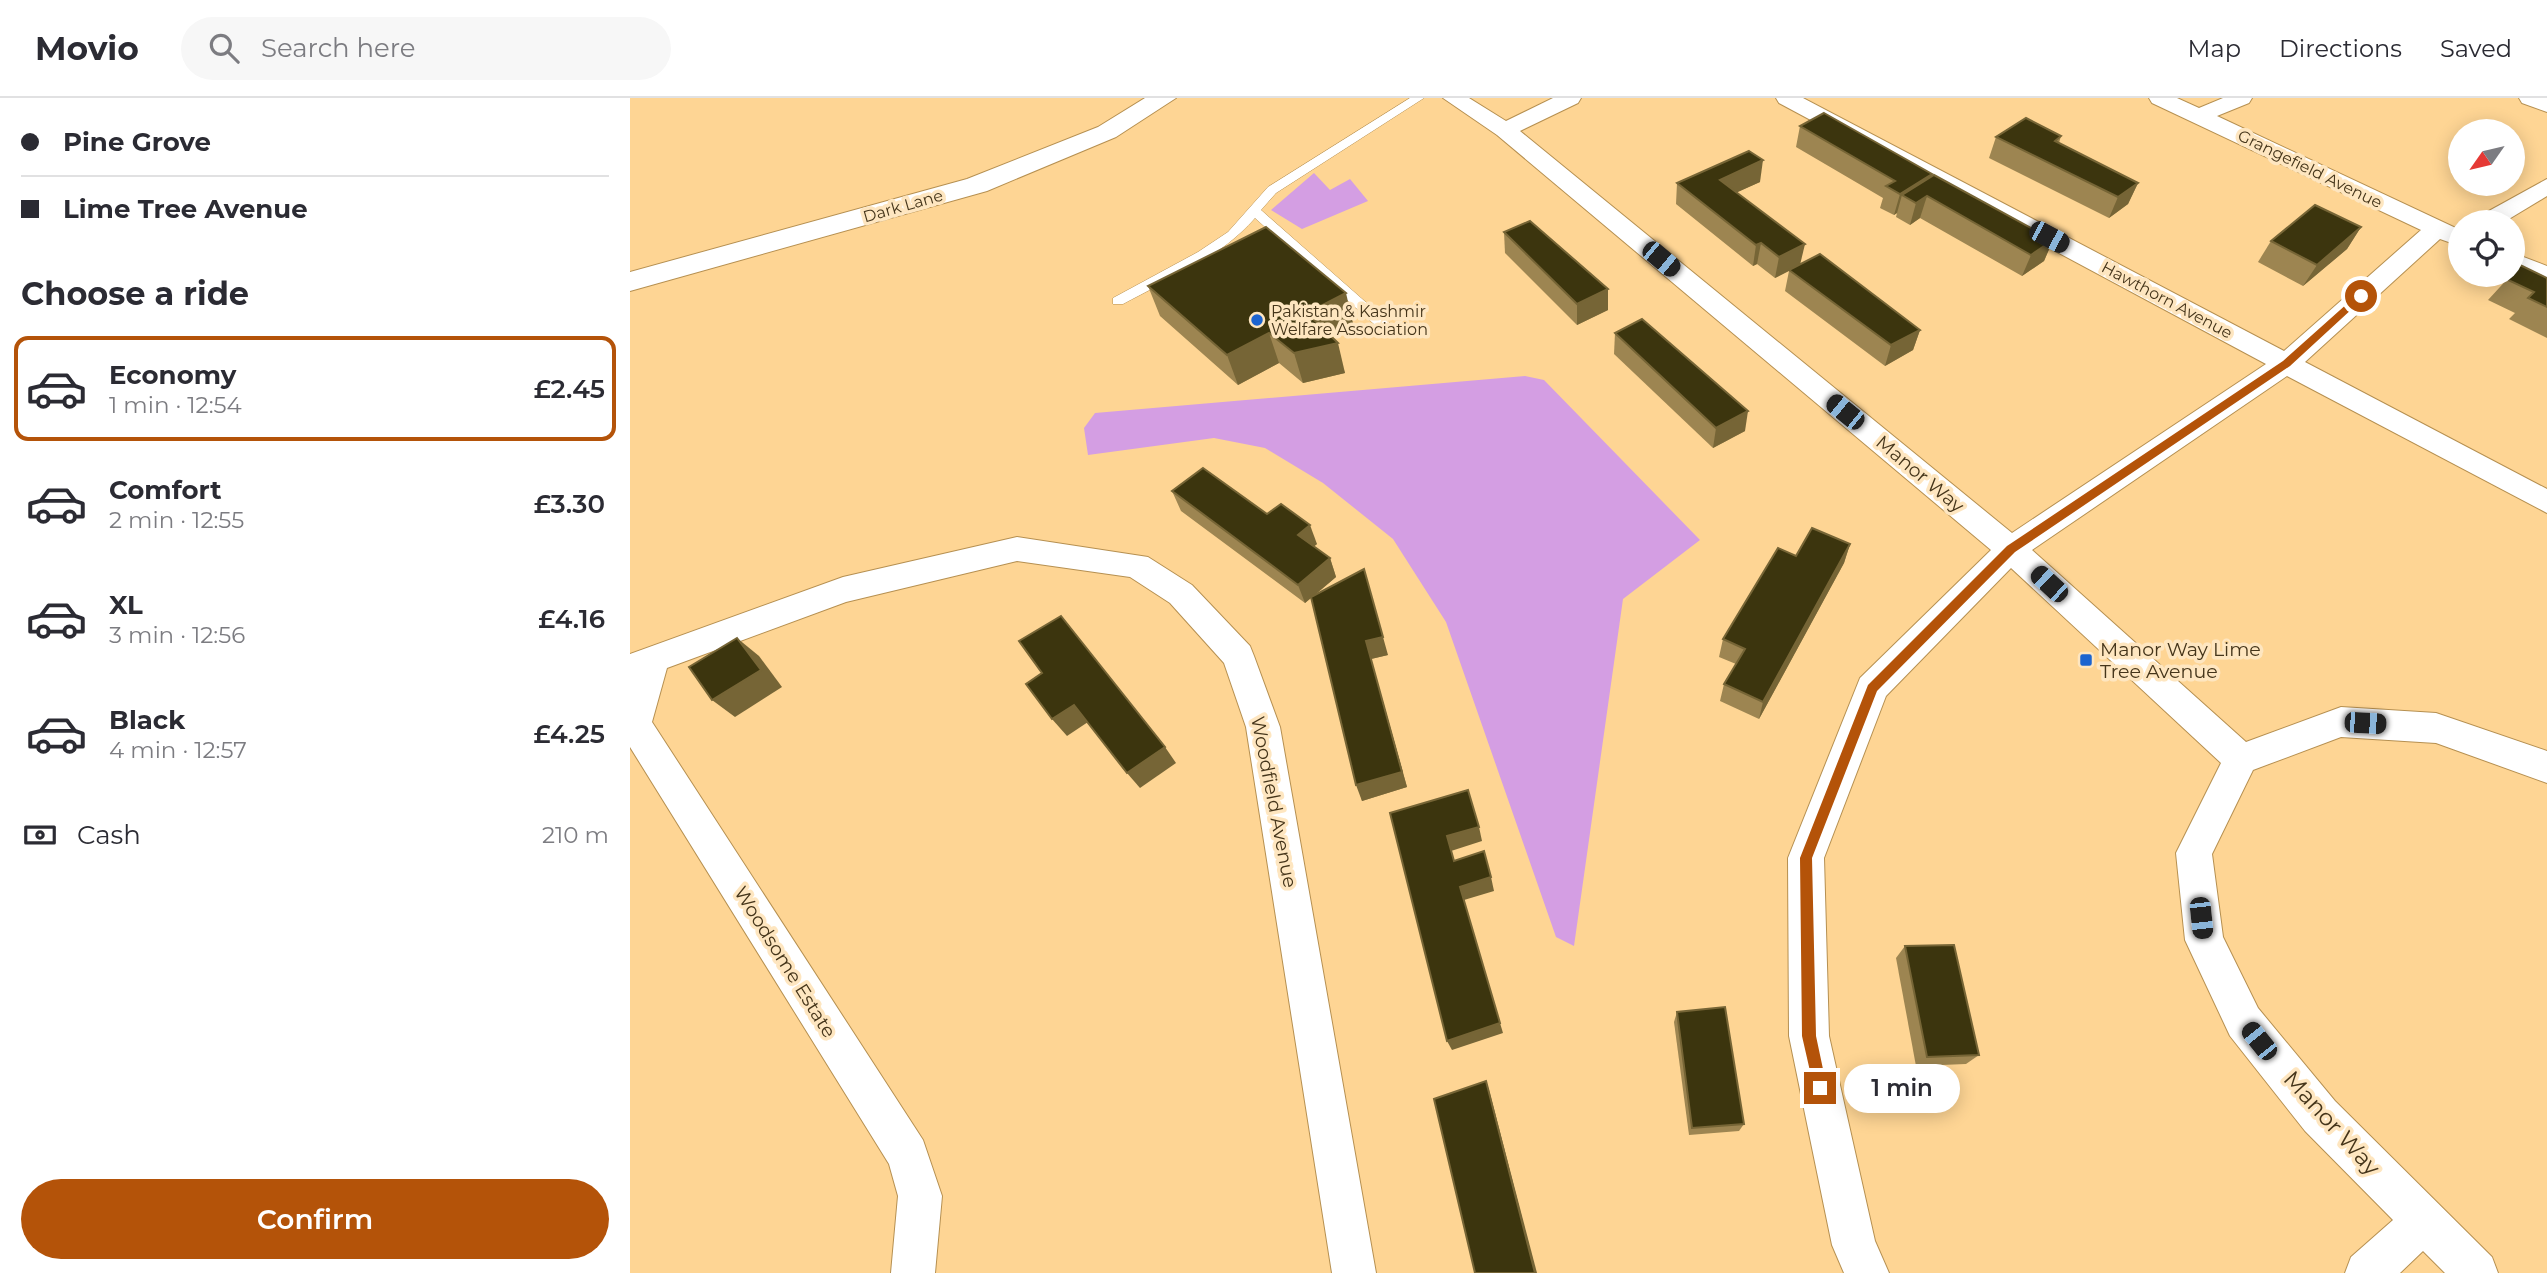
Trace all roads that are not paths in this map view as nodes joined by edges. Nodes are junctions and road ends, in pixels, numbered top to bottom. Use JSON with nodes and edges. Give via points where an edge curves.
{"nodes":[{"id":1,"x":1163,"y":98,"type":"edge"},
{"id":2,"x":1418,"y":98,"type":"edge"},
{"id":3,"x":1454,"y":98,"type":"edge"},
{"id":4,"x":1570,"y":98,"type":"edge"},
{"id":5,"x":1787,"y":98,"type":"edge"},
{"id":6,"x":2160,"y":98,"type":"edge"},
{"id":7,"x":2241,"y":98,"type":"edge"},
{"id":8,"x":2530,"y":98,"type":"edge"},
{"id":9,"x":2547,"y":105,"type":"edge"},
{"id":10,"x":2199,"y":116,"type":"junction"},
{"id":11,"x":1505,"y":130,"type":"junction"},
{"id":12,"x":2547,"y":186,"type":"edge"},
{"id":13,"x":1253,"y":210,"type":"junction"},
{"id":14,"x":2507,"y":210,"type":"edge"},
{"id":15,"x":2448,"y":233,"type":"edge"},
{"id":16,"x":2448,"y":241,"type":"edge"},
{"id":17,"x":2525,"y":266,"type":"edge"},
{"id":18,"x":2547,"y":276,"type":"edge"},
{"id":19,"x":630,"y":282,"type":"edge"},
{"id":20,"x":1118,"y":301,"type":"dead end"},
{"id":21,"x":1389,"y":330,"type":"dead end"},
{"id":22,"x":2287,"y":363,"type":"junction"},
{"id":23,"x":2547,"y":502,"type":"edge"},
{"id":24,"x":2011,"y":549,"type":"junction"},
{"id":25,"x":641,"y":664,"type":"edge"},
{"id":26,"x":2241,"y":759,"type":"junction"},
{"id":27,"x":2547,"y":766,"type":"edge"},
{"id":28,"x":2424,"y":1221,"type":"junction"},
{"id":29,"x":914,"y":1273,"type":"edge"},
{"id":30,"x":1354,"y":1273,"type":"edge"},
{"id":31,"x":1867,"y":1273,"type":"edge"},
{"id":32,"x":2367,"y":1273,"type":"edge"},
{"id":33,"x":2476,"y":1273,"type":"edge"}],
"edges":[{"from":1,"to":19,"type":"street","name":"Dark Lane","via":[[1107,132],[977,185]]},
{"from":2,"to":13,"type":"lane","via":[[1272,191]]},
{"from":3,"to":11,"type":"street","name":"Manor Way"},
{"from":4,"to":11,"type":"street"},
{"from":5,"to":22,"type":"street","name":"Hawthorn Avenue"},
{"from":6,"to":10,"type":"street","name":"Grangefield Avenue"},
{"from":7,"to":10,"type":"street"},
{"from":8,"to":9,"type":"street"},
{"from":10,"to":15,"type":"street","name":"Grangefield Avenue"},
{"from":11,"to":24,"type":"street","name":"Manor Way"},
{"from":12,"to":14,"type":"street"},
{"from":13,"to":20,"type":"lane","via":[[1233,235]]},
{"from":13,"to":21,"type":"lane"},
{"from":16,"to":22,"type":"street"},
{"from":17,"to":18,"type":"street"},
{"from":22,"to":23,"type":"street","name":"Hawthorn Avenue"},
{"from":22,"to":24,"type":"street"},
{"from":24,"to":26,"type":"street","name":"Manor Way"},
{"from":24,"to":31,"type":"street","via":[[1872,688],[1806,858],[1809,1036],[1854,1245]]},
{"from":25,"to":29,"type":"street","name":"Woodsome Estate","via":[[634,724],[908,1155],[920,1196]]},
{"from":25,"to":30,"type":"street","name":"Woodfield Avenue","via":[[843,590],[1017,549],[1137,566],[1181,594],[1238,656],[1263,727]]},
{"from":26,"to":27,"type":"street","via":[[2341,722],[2436,728]]},
{"from":26,"to":28,"type":"street","name":"Manor Way","via":[[2194,853],[2204,940],[2244,1022],[2320,1116]]},
{"from":28,"to":32,"type":"street"},
{"from":28,"to":33,"type":"street","name":"Manor Way"}]}
